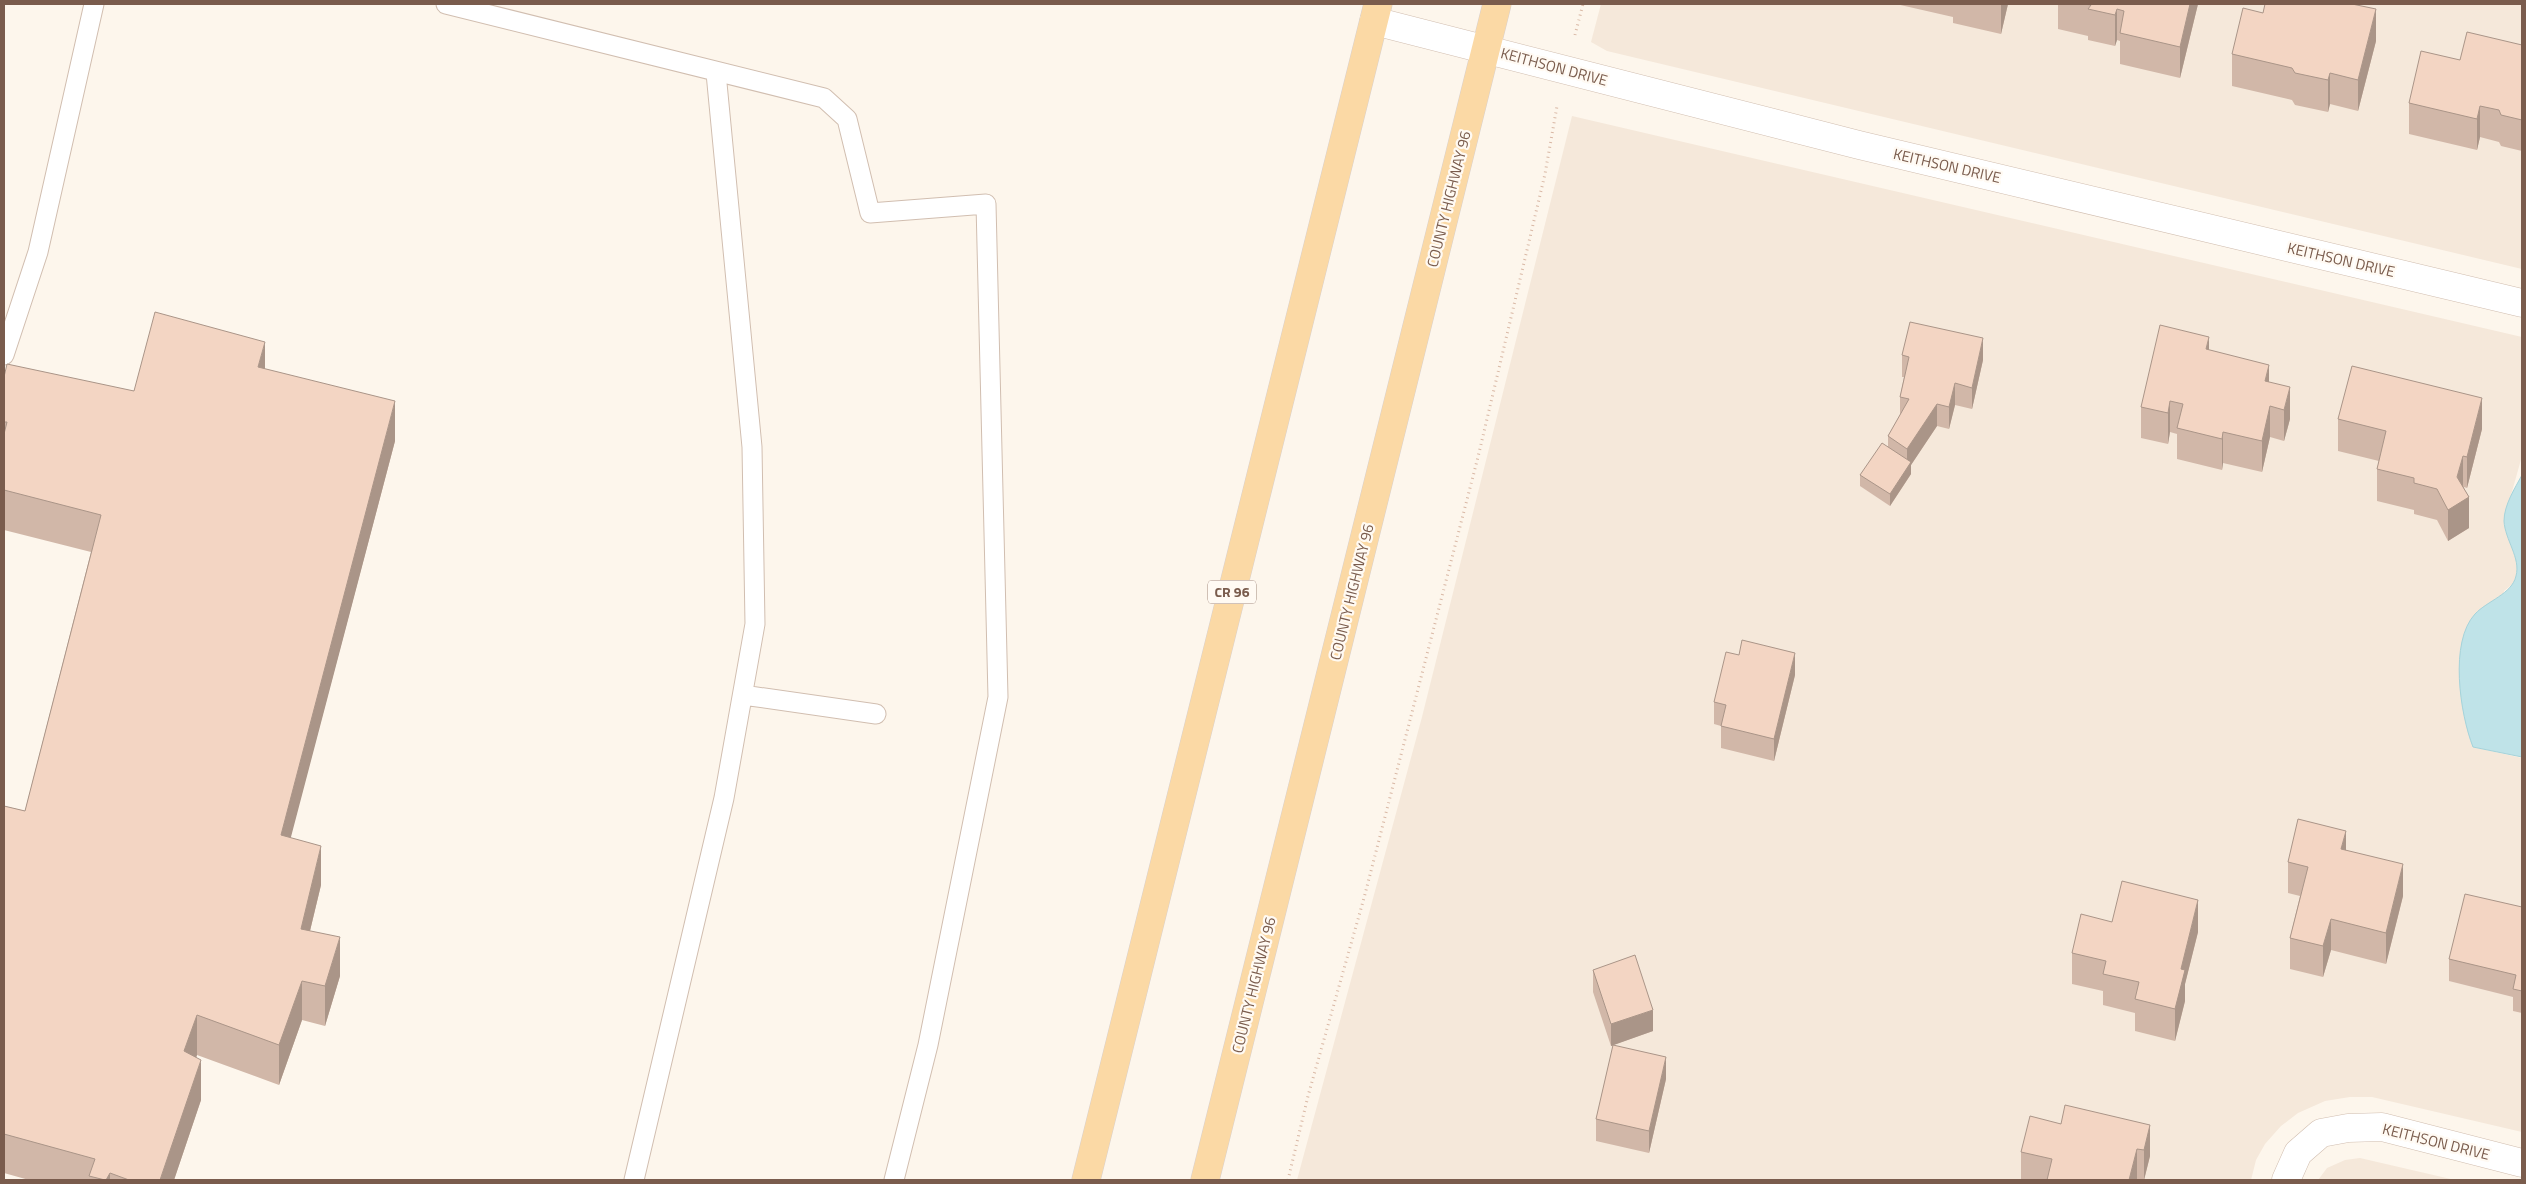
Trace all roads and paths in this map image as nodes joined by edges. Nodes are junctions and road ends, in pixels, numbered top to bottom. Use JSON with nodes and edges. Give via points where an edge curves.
{"nodes":[{"id":1,"x":94,"y":4,"type":"edge"},
{"id":2,"x":446,"y":4,"type":"edge"},
{"id":3,"x":1497,"y":4,"type":"edge"},
{"id":4,"x":1583,"y":4,"type":"edge"},
{"id":5,"x":1376,"y":12,"type":"edge"},
{"id":6,"x":1574,"y":37,"type":"dead end"},
{"id":7,"x":1486,"y":49,"type":"junction"},
{"id":8,"x":716,"y":73,"type":"junction"},
{"id":9,"x":1554,"y":117,"type":"dead end"},
{"id":10,"x":2522,"y":303,"type":"edge"},
{"id":11,"x":4,"y":355,"type":"edge"},
{"id":12,"x":743,"y":695,"type":"junction"},
{"id":13,"x":876,"y":714,"type":"dead end"},
{"id":14,"x":2522,"y":1163,"type":"edge"},
{"id":15,"x":634,"y":1180,"type":"edge"},
{"id":16,"x":894,"y":1180,"type":"edge"},
{"id":17,"x":1086,"y":1180,"type":"edge"},
{"id":18,"x":1206,"y":1180,"type":"edge"},
{"id":19,"x":1288,"y":1180,"type":"edge"},
{"id":20,"x":2286,"y":1180,"type":"edge"}],
"edges":[{"from":1,"to":11,"type":"lane","via":[[38,252]]},
{"from":2,"to":8,"type":"lane"},
{"from":3,"to":7,"type":"main road","name":"COUNTY HIGHWAY 96"},
{"from":4,"to":6,"type":"path"},
{"from":5,"to":7,"type":"street","name":"KEITHSON DRIVE"},
{"from":5,"to":17,"type":"main road","number":"CR 96"},
{"from":7,"to":10,"type":"street","name":"KEITHSON DRIVE","via":[[1868,147]]},
{"from":7,"to":18,"type":"main road","name":"COUNTY HIGHWAY 96"},
{"from":8,"to":12,"type":"lane","via":[[752,447],[755,624]]},
{"from":8,"to":16,"type":"lane","via":[[824,98],[846,120],[870,213],[986,204],[998,697],[928,1045]]},
{"from":9,"to":19,"type":"path","via":[[1545,174],[1478,458]]},
{"from":12,"to":13,"type":"lane"},
{"from":12,"to":15,"type":"lane","via":[[724,798]]},
{"from":14,"to":20,"type":"street","name":"KEITHSON DRIVE","via":[[2382,1127],[2348,1128],[2321,1133],[2298,1153]]}]}
